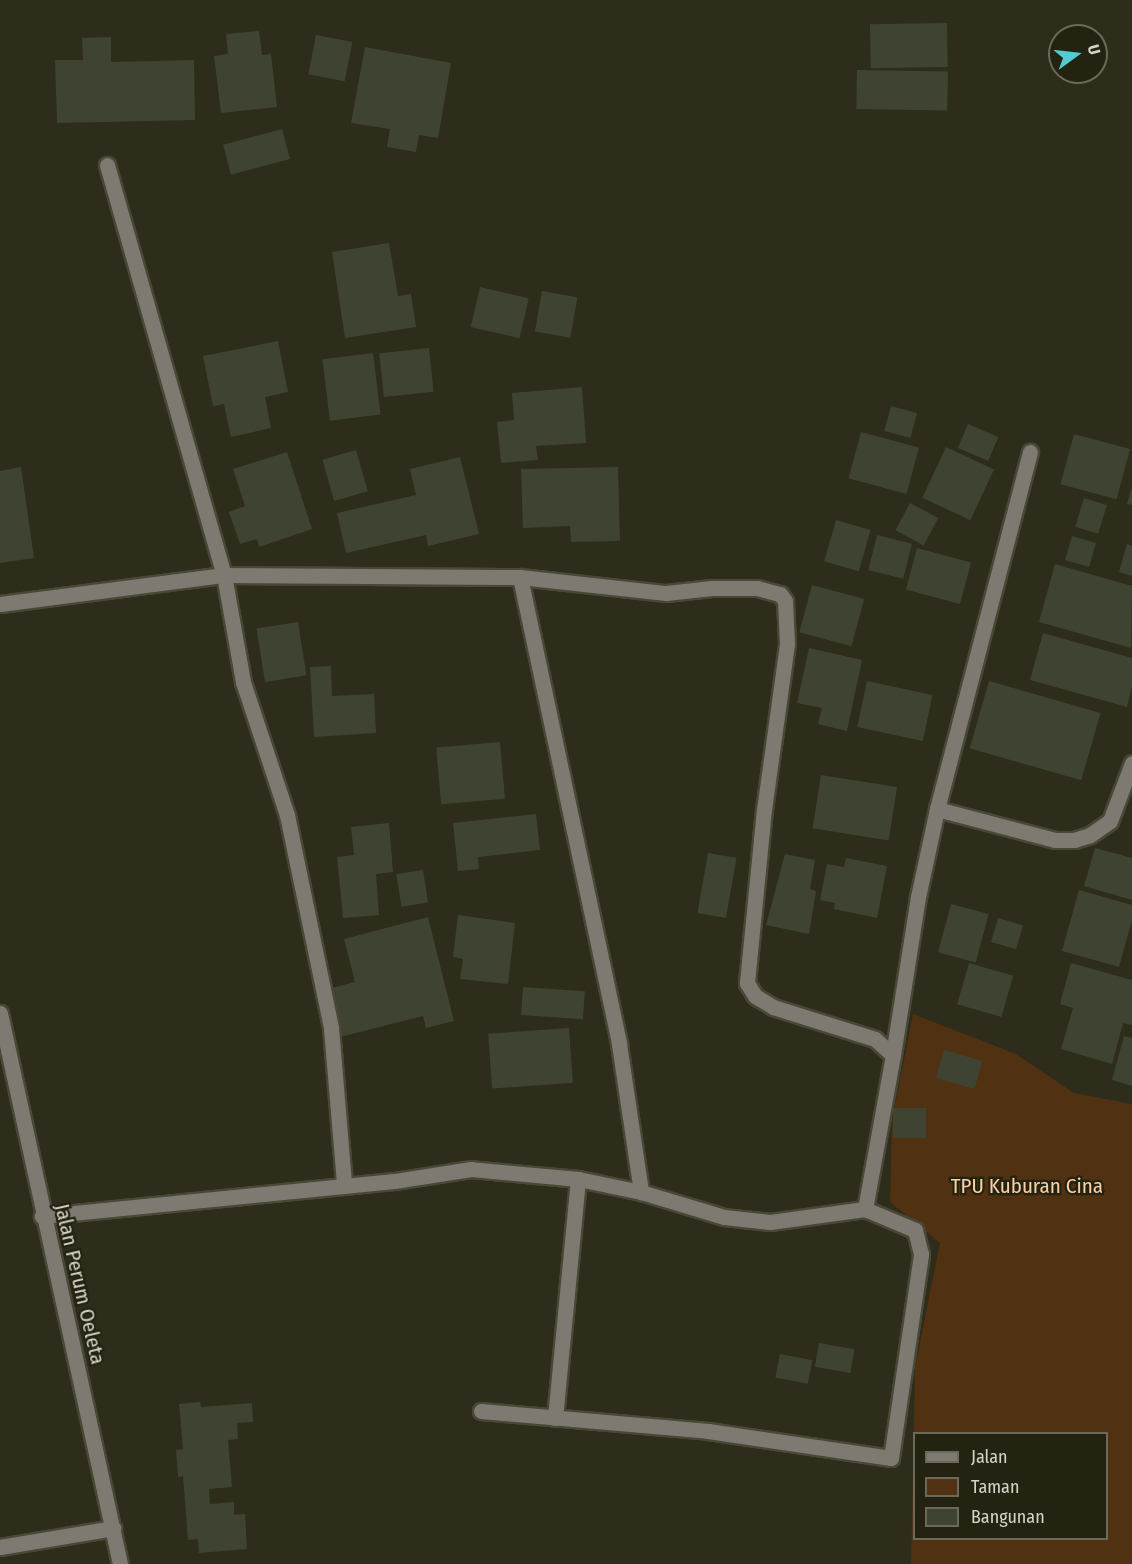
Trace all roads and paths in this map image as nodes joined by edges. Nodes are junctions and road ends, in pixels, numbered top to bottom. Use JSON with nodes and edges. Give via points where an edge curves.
{"nodes":[{"id":1,"x":108,"y":165,"type":"dead end"},
{"id":2,"x":1030,"y":452,"type":"dead end"},
{"id":3,"x":224,"y":575,"type":"junction"},
{"id":4,"x":520,"y":577,"type":"junction"},
{"id":5,"x":0,"y":604,"type":"edge"},
{"id":6,"x":1132,"y":763,"type":"edge"},
{"id":7,"x":937,"y":809,"type":"junction"},
{"id":8,"x":0,"y":1013,"type":"edge"},
{"id":9,"x":893,"y":1055,"type":"junction"},
{"id":10,"x":578,"y":1179,"type":"junction"},
{"id":11,"x":344,"y":1184,"type":"junction"},
{"id":12,"x":641,"y":1192,"type":"junction"},
{"id":13,"x":865,"y":1209,"type":"junction"},
{"id":14,"x":42,"y":1216,"type":"junction"},
{"id":15,"x":481,"y":1411,"type":"dead end"},
{"id":16,"x":555,"y":1418,"type":"junction"},
{"id":17,"x":113,"y":1528,"type":"junction"},
{"id":18,"x":0,"y":1547,"type":"edge"},
{"id":19,"x":120,"y":1564,"type":"edge"}],
"edges":[{"from":1,"to":3,"type":"street"},
{"from":2,"to":7,"type":"street"},
{"from":3,"to":4,"type":"street"},
{"from":3,"to":5,"type":"street"},
{"from":3,"to":11,"type":"street","via":[[243,682],[287,815],[331,1028]]},
{"from":4,"to":9,"type":"street","via":[[666,593],[757,588],[780,594],[785,601],[787,644],[764,809],[747,983],[755,996],[773,1007],[875,1039]]},
{"from":4,"to":12,"type":"street","via":[[619,1044]]},
{"from":6,"to":7,"type":"street","via":[[1110,821],[1090,835],[1074,840],[1055,840]]},
{"from":7,"to":9,"type":"street","via":[[918,897]]},
{"from":8,"to":14,"type":"street","name":"Jalan Perum Oeleta"},
{"from":9,"to":13,"type":"street"},
{"from":10,"to":11,"type":"street","via":[[471,1169]]},
{"from":10,"to":12,"type":"street"},
{"from":10,"to":16,"type":"street"},
{"from":11,"to":14,"type":"street"},
{"from":12,"to":13,"type":"street","via":[[724,1217],[770,1222]]},
{"from":13,"to":16,"type":"street","via":[[915,1230],[921,1254],[891,1458],[708,1431]]},
{"from":14,"to":17,"type":"street","name":"Jalan Perum Oeleta"},
{"from":15,"to":16,"type":"street"},
{"from":17,"to":18,"type":"street"},
{"from":17,"to":19,"type":"street","name":"Jalan Perum Oeleta"}]}
